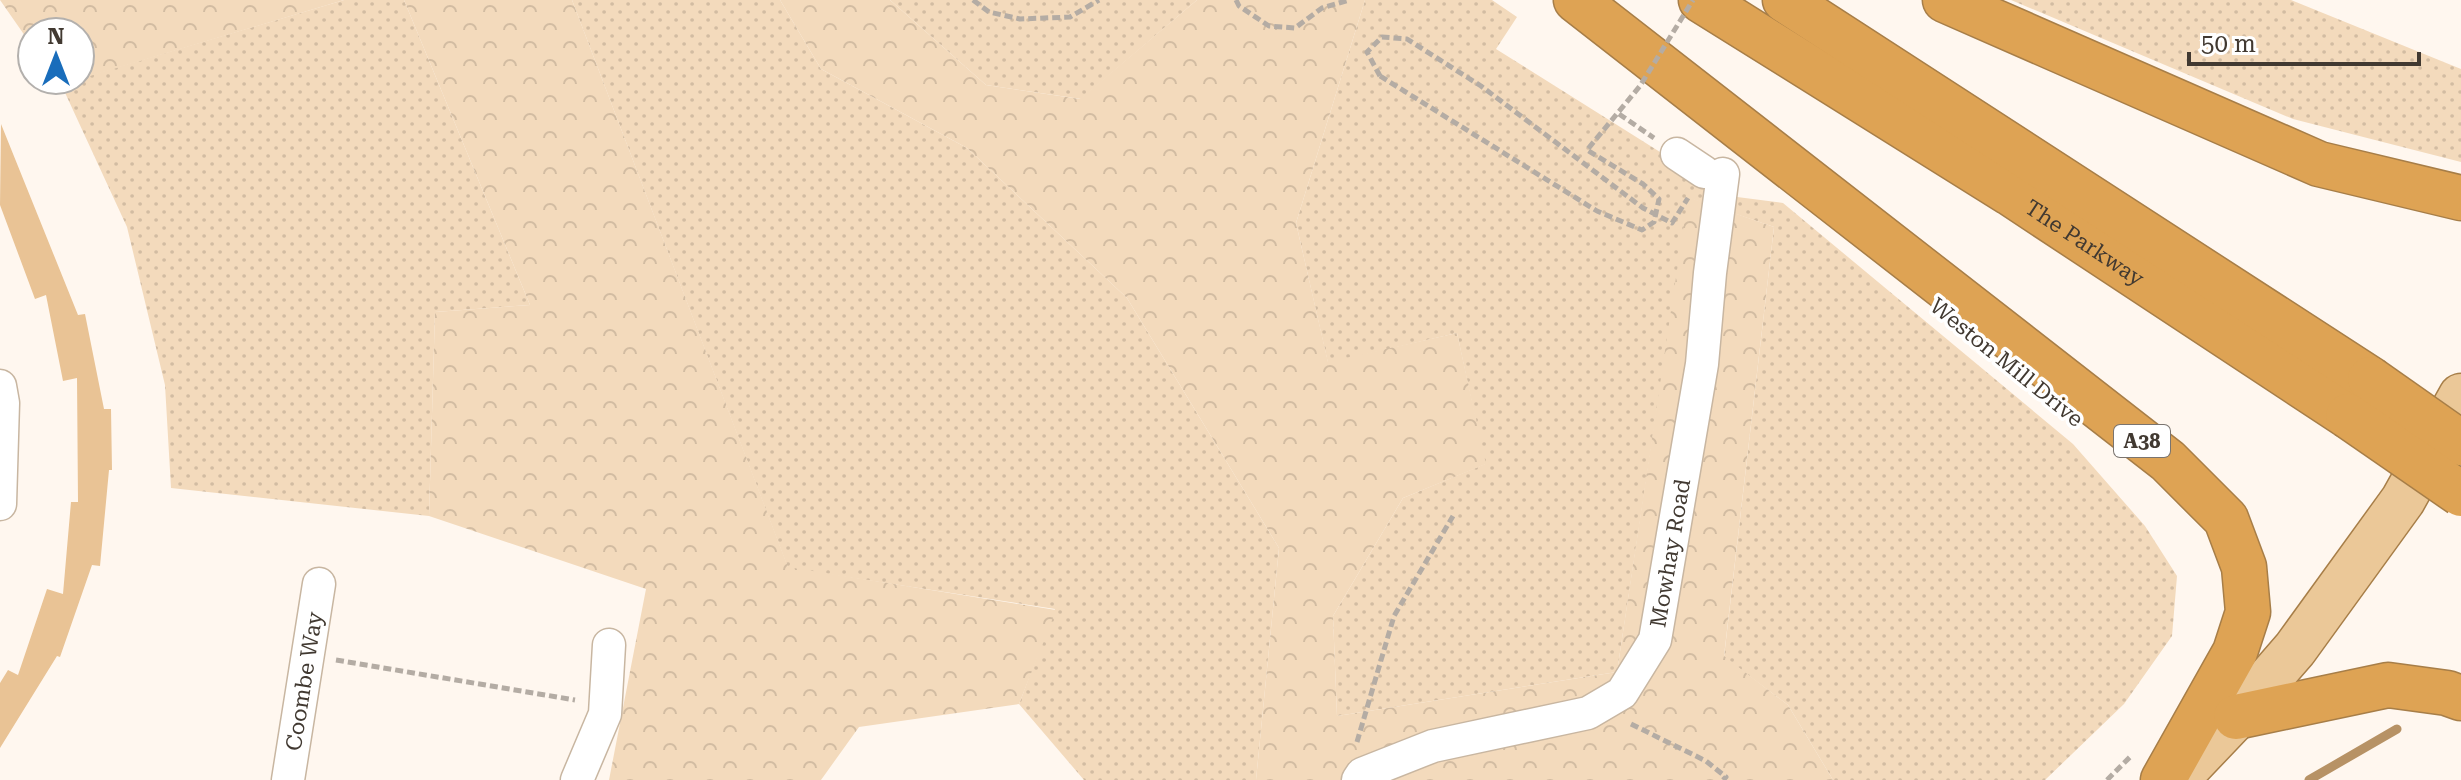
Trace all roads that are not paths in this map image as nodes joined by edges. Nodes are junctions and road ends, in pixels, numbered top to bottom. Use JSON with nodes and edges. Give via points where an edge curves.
{"nodes":[{"id":1,"x":1576,"y":0,"type":"edge"},
{"id":2,"x":1701,"y":0,"type":"edge"},
{"id":3,"x":1785,"y":0,"type":"edge"},
{"id":4,"x":1945,"y":0,"type":"edge"},
{"id":5,"x":1677,"y":154,"type":"road end"},
{"id":6,"x":2461,"y":198,"type":"edge"},
{"id":7,"x":0,"y":386,"type":"edge"},
{"id":8,"x":2359,"y":398,"type":"junction"},
{"id":9,"x":2461,"y":409,"type":"edge"},
{"id":10,"x":2461,"y":494,"type":"edge"},
{"id":11,"x":0,"y":504,"type":"edge"},
{"id":12,"x":319,"y":584,"type":"dead end"},
{"id":13,"x":609,"y":645,"type":"dead end"},
{"id":14,"x":2461,"y":698,"type":"edge"},
{"id":15,"x":2236,"y":717,"type":"junction"},
{"id":16,"x":1360,"y":777,"type":"edge"},
{"id":17,"x":288,"y":780,"type":"edge"},
{"id":18,"x":577,"y":780,"type":"edge"},
{"id":19,"x":2163,"y":780,"type":"edge"},
{"id":20,"x":2176,"y":780,"type":"edge"}],
"edges":[{"from":1,"to":19,"type":"highway","number":"A38","via":[[2168,461],[2226,519],[2244,567],[2248,612],[2235,652]]},
{"from":2,"to":8,"type":"highway","name":"The Parkway","via":[[2010,193]]},
{"from":3,"to":8,"type":"highway","name":"The Parkway"},
{"from":4,"to":6,"type":"highway","via":[[2319,164]]},
{"from":5,"to":16,"type":"street","name":"Mowhay Road","via":[[1713,173],[1710,273],[1702,364],[1655,640],[1622,693],[1588,713],[1433,746]]},
{"from":7,"to":11,"type":"street"},
{"from":8,"to":9,"type":"highway","name":"The Parkway","bridge":true},
{"from":8,"to":10,"type":"highway","name":"The Parkway","bridge":true},
{"from":9,"to":15,"type":"main road","via":[[2403,500],[2295,649]]},
{"from":12,"to":17,"type":"street","name":"Coombe Way"},
{"from":13,"to":18,"type":"street","via":[[605,714]]},
{"from":14,"to":15,"type":"highway","via":[[2388,685]]},
{"from":15,"to":20,"type":"main road"}]}
